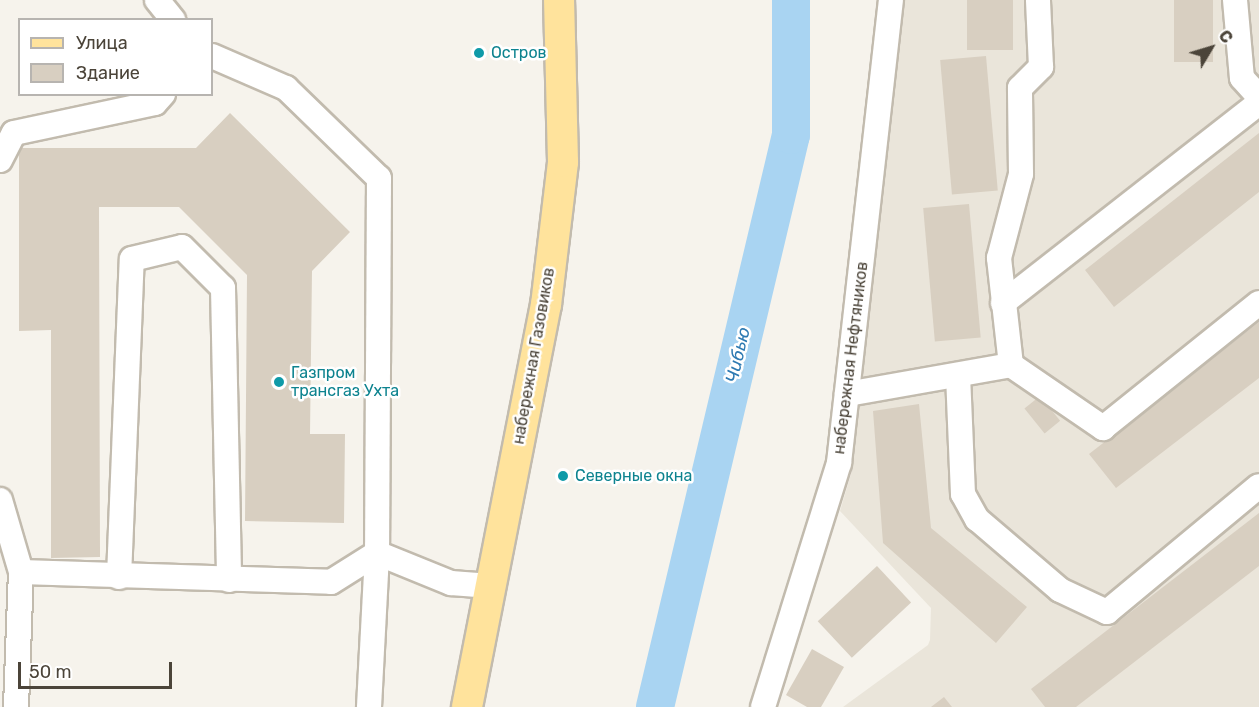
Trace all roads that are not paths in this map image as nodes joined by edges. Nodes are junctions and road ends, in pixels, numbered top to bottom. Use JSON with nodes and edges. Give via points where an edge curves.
{"nodes":[{"id":1,"x":157,"y":0,"type":"edge"},
{"id":2,"x":559,"y":0,"type":"edge"},
{"id":3,"x":891,"y":0,"type":"edge"},
{"id":4,"x":1038,"y":0,"type":"edge"},
{"id":5,"x":1235,"y":0,"type":"edge"},
{"id":6,"x":171,"y":18,"type":"edge"},
{"id":7,"x":213,"y":56,"type":"edge"},
{"id":8,"x":161,"y":96,"type":"edge"},
{"id":9,"x":1259,"y":97,"type":"edge"},
{"id":10,"x":1259,"y":103,"type":"edge"},
{"id":11,"x":0,"y":160,"type":"edge"},
{"id":12,"x":1004,"y":303,"type":"junction"},
{"id":13,"x":1259,"y":303,"type":"edge"},
{"id":14,"x":1011,"y":365,"type":"junction"},
{"id":15,"x":958,"y":375,"type":"junction"},
{"id":16,"x":848,"y":394,"type":"junction"},
{"id":17,"x":1259,"y":486,"type":"edge"},
{"id":18,"x":0,"y":500,"type":"edge"},
{"id":19,"x":377,"y":553,"type":"junction"},
{"id":20,"x":21,"y":572,"type":"junction"},
{"id":21,"x":119,"y":577,"type":"junction"},
{"id":22,"x":229,"y":580,"type":"junction"},
{"id":23,"x":491,"y":586,"type":"junction"},
{"id":24,"x":16,"y":707,"type":"edge"},
{"id":25,"x":369,"y":707,"type":"edge"},
{"id":26,"x":467,"y":707,"type":"edge"},
{"id":27,"x":763,"y":707,"type":"edge"}],
"edges":[{"from":1,"to":6,"type":"street"},
{"from":2,"to":23,"type":"main road","name":"набережная Газовиков","via":[[563,162],[549,281]]},
{"from":3,"to":16,"type":"street","name":"набережная Нефтяников"},
{"from":4,"to":12,"type":"street","via":[[1041,67],[1020,88],[1021,174],[999,258]]},
{"from":5,"to":9,"type":"street","via":[[1242,78]]},
{"from":7,"to":19,"type":"street","via":[[286,88],[379,178]]},
{"from":8,"to":11,"type":"street","via":[[155,103],[14,133]]},
{"from":10,"to":12,"type":"street"},
{"from":12,"to":14,"type":"street"},
{"from":13,"to":14,"type":"street","via":[[1103,428]]},
{"from":14,"to":15,"type":"street"},
{"from":15,"to":16,"type":"street"},
{"from":15,"to":17,"type":"street","via":[[963,494],[977,519],[1060,590],[1107,612]]},
{"from":16,"to":27,"type":"street","name":"набережная Нефтяников","via":[[839,463]]},
{"from":18,"to":20,"type":"street"},
{"from":19,"to":22,"type":"street","via":[[331,582]]},
{"from":19,"to":23,"type":"street","via":[[451,583]]},
{"from":19,"to":25,"type":"street"},
{"from":20,"to":21,"type":"street"},
{"from":20,"to":24,"type":"street"},
{"from":21,"to":22,"type":"street"},
{"from":21,"to":22,"type":"street","via":[[132,259],[182,247],[223,288]]},
{"from":23,"to":26,"type":"main road","name":"набережная Газовиков"}]}
